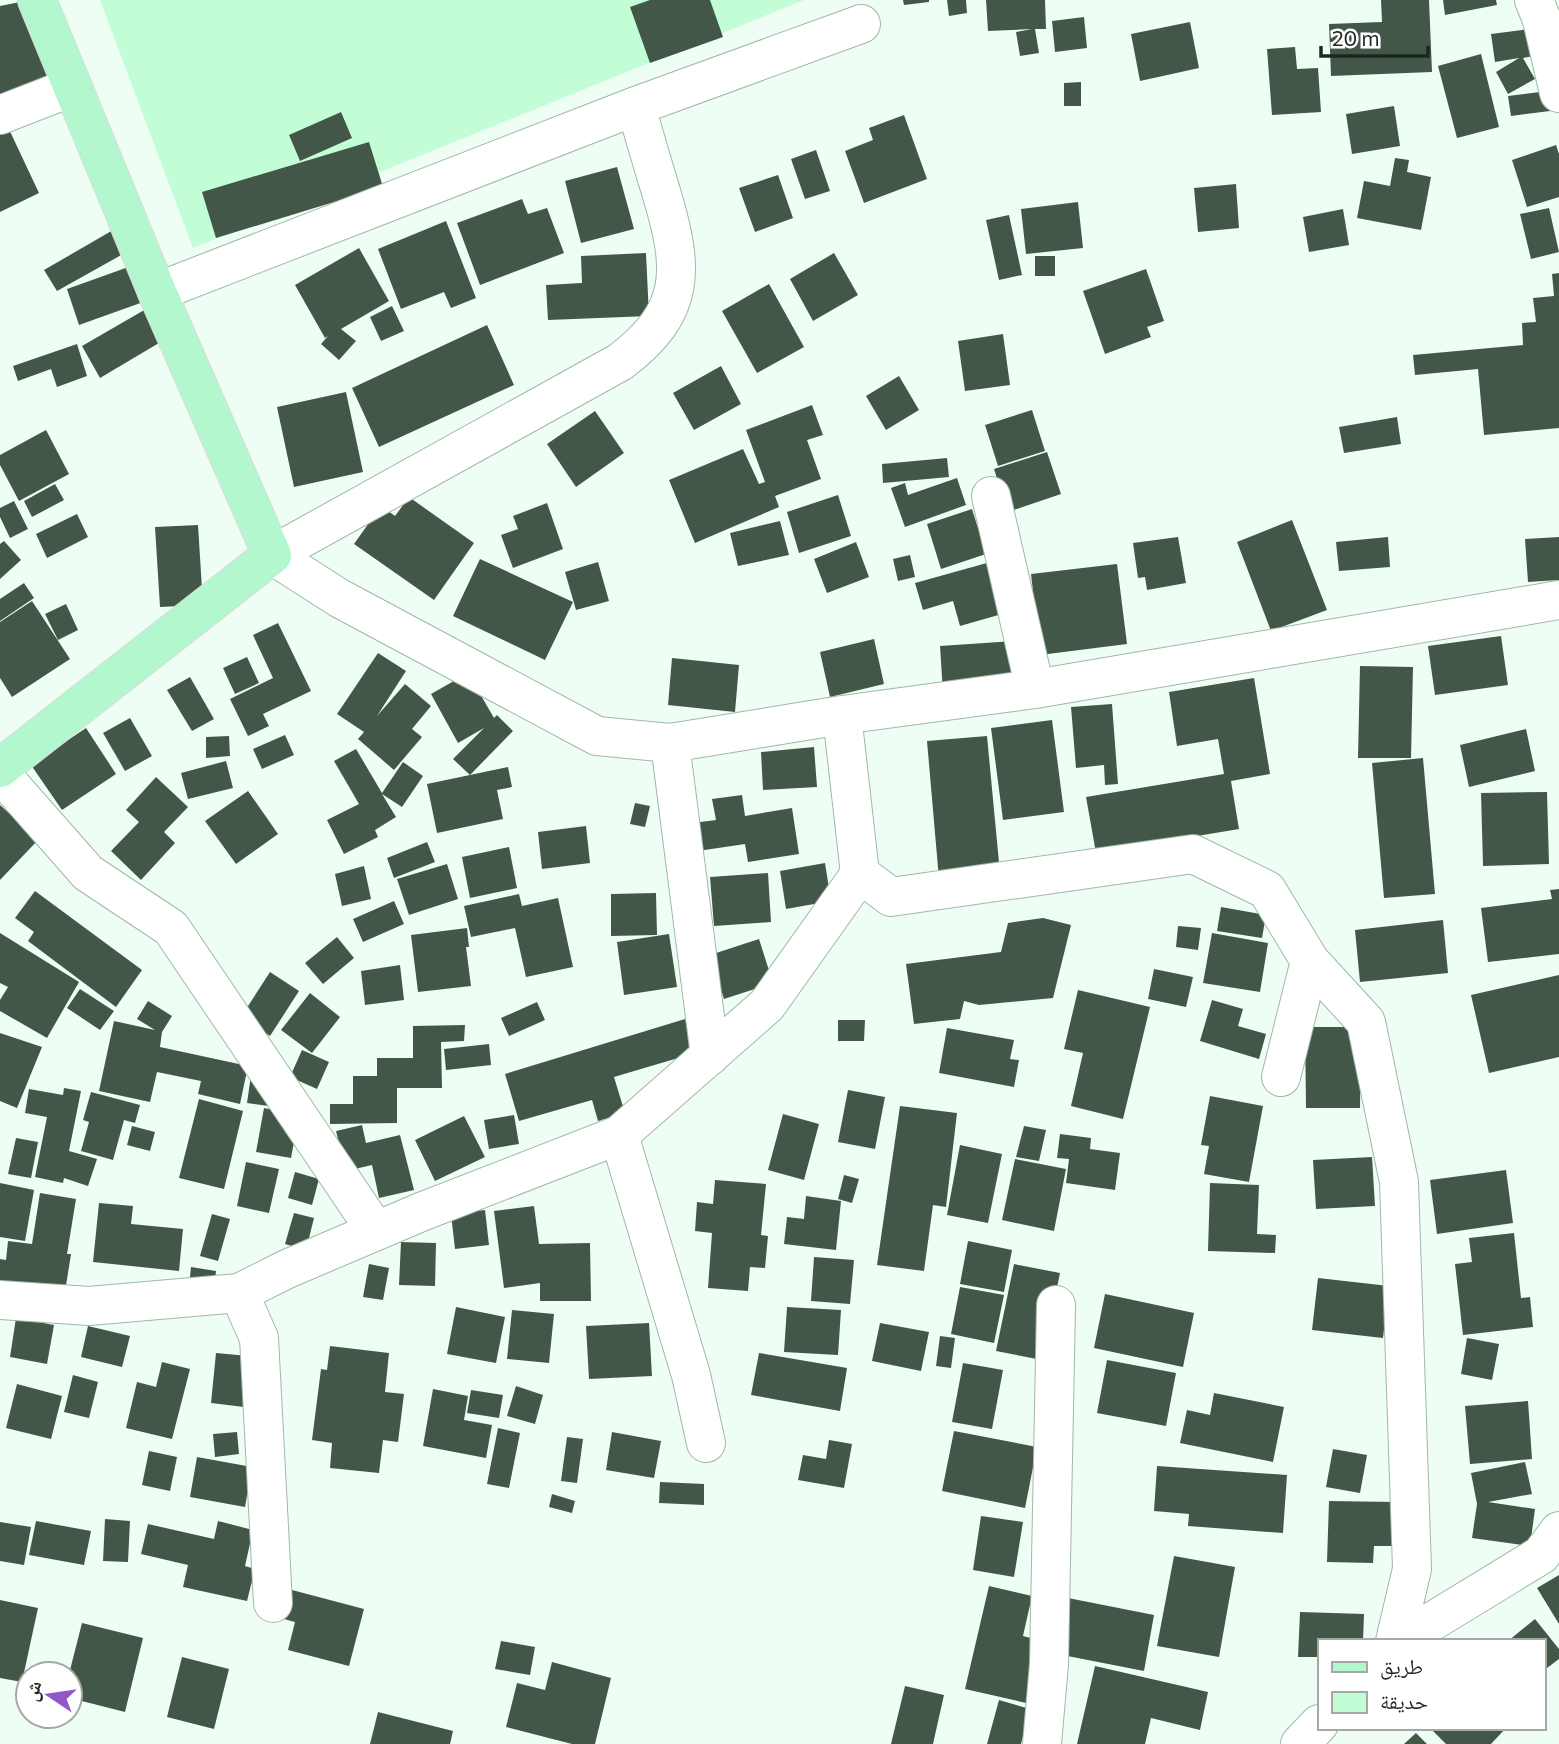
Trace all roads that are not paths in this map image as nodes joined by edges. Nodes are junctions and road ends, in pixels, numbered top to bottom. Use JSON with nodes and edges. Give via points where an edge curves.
{"nodes":[{"id":1,"x":37,"y":0,"type":"edge"},
{"id":2,"x":1534,"y":0,"type":"edge"},
{"id":3,"x":861,"y":24,"type":"dead end"},
{"id":4,"x":72,"y":87,"type":"junction"},
{"id":5,"x":1559,"y":93,"type":"edge"},
{"id":6,"x":636,"y":106,"type":"junction"},
{"id":7,"x":0,"y":115,"type":"edge"},
{"id":8,"x":157,"y":292,"type":"junction"},
{"id":9,"x":991,"y":496,"type":"dead end"},
{"id":10,"x":272,"y":555,"type":"junction"},
{"id":11,"x":1559,"y":600,"type":"edge"},
{"id":12,"x":1035,"y":690,"type":"junction"},
{"id":13,"x":842,"y":715,"type":"junction"},
{"id":14,"x":670,"y":743,"type":"junction"},
{"id":15,"x":0,"y":768,"type":"edge"},
{"id":16,"x":0,"y":773,"type":"edge"},
{"id":17,"x":860,"y":874,"type":"junction"},
{"id":18,"x":1310,"y":961,"type":"junction"},
{"id":19,"x":710,"y":1055,"type":"junction"},
{"id":20,"x":1281,"y":1077,"type":"dead end"},
{"id":21,"x":619,"y":1135,"type":"junction"},
{"id":22,"x":376,"y":1231,"type":"junction"},
{"id":23,"x":239,"y":1293,"type":"junction"},
{"id":24,"x":1056,"y":1305,"type":"dead end"},
{"id":25,"x":2,"y":1311,"type":"edge"},
{"id":26,"x":706,"y":1443,"type":"dead end"},
{"id":27,"x":1559,"y":1531,"type":"edge"},
{"id":28,"x":273,"y":1603,"type":"dead end"},
{"id":29,"x":1398,"y":1639,"type":"edge"},
{"id":30,"x":1401,"y":1639,"type":"edge"},
{"id":31,"x":1318,"y":1725,"type":"edge"},
{"id":32,"x":1042,"y":1744,"type":"edge"},
{"id":33,"x":1300,"y":1744,"type":"edge"}],
"edges":[{"from":1,"to":4,"type":"main road"},
{"from":2,"to":5,"type":"street"},
{"from":3,"to":6,"type":"street"},
{"from":4,"to":7,"type":"street"},
{"from":4,"to":8,"type":"main road"},
{"from":6,"to":8,"type":"street"},
{"from":6,"to":10,"type":"street","via":[[677,260],[674,291],[663,319],[644,344],[620,362]]},
{"from":8,"to":10,"type":"main road"},
{"from":9,"to":12,"type":"street"},
{"from":10,"to":14,"type":"street","via":[[339,598],[597,736]]},
{"from":10,"to":15,"type":"main road"},
{"from":11,"to":12,"type":"street"},
{"from":12,"to":13,"type":"street"},
{"from":13,"to":14,"type":"street"},
{"from":13,"to":17,"type":"street"},
{"from":14,"to":19,"type":"street"},
{"from":16,"to":22,"type":"street","via":[[89,873],[171,928]]},
{"from":17,"to":18,"type":"street","via":[[891,897],[1193,854],[1267,890]]},
{"from":17,"to":19,"type":"street","via":[[767,1005]]},
{"from":18,"to":20,"type":"street"},
{"from":18,"to":29,"type":"street","via":[[1366,1022],[1399,1182],[1412,1569]]},
{"from":19,"to":21,"type":"street"},
{"from":21,"to":22,"type":"street"},
{"from":21,"to":26,"type":"street","via":[[691,1375]]},
{"from":22,"to":23,"type":"street"},
{"from":23,"to":25,"type":"street"},
{"from":23,"to":28,"type":"street","via":[[259,1338]]},
{"from":24,"to":32,"type":"street","via":[[1049,1664]]},
{"from":27,"to":30,"type":"street","via":[[1541,1555]]},
{"from":31,"to":33,"type":"street"}]}
